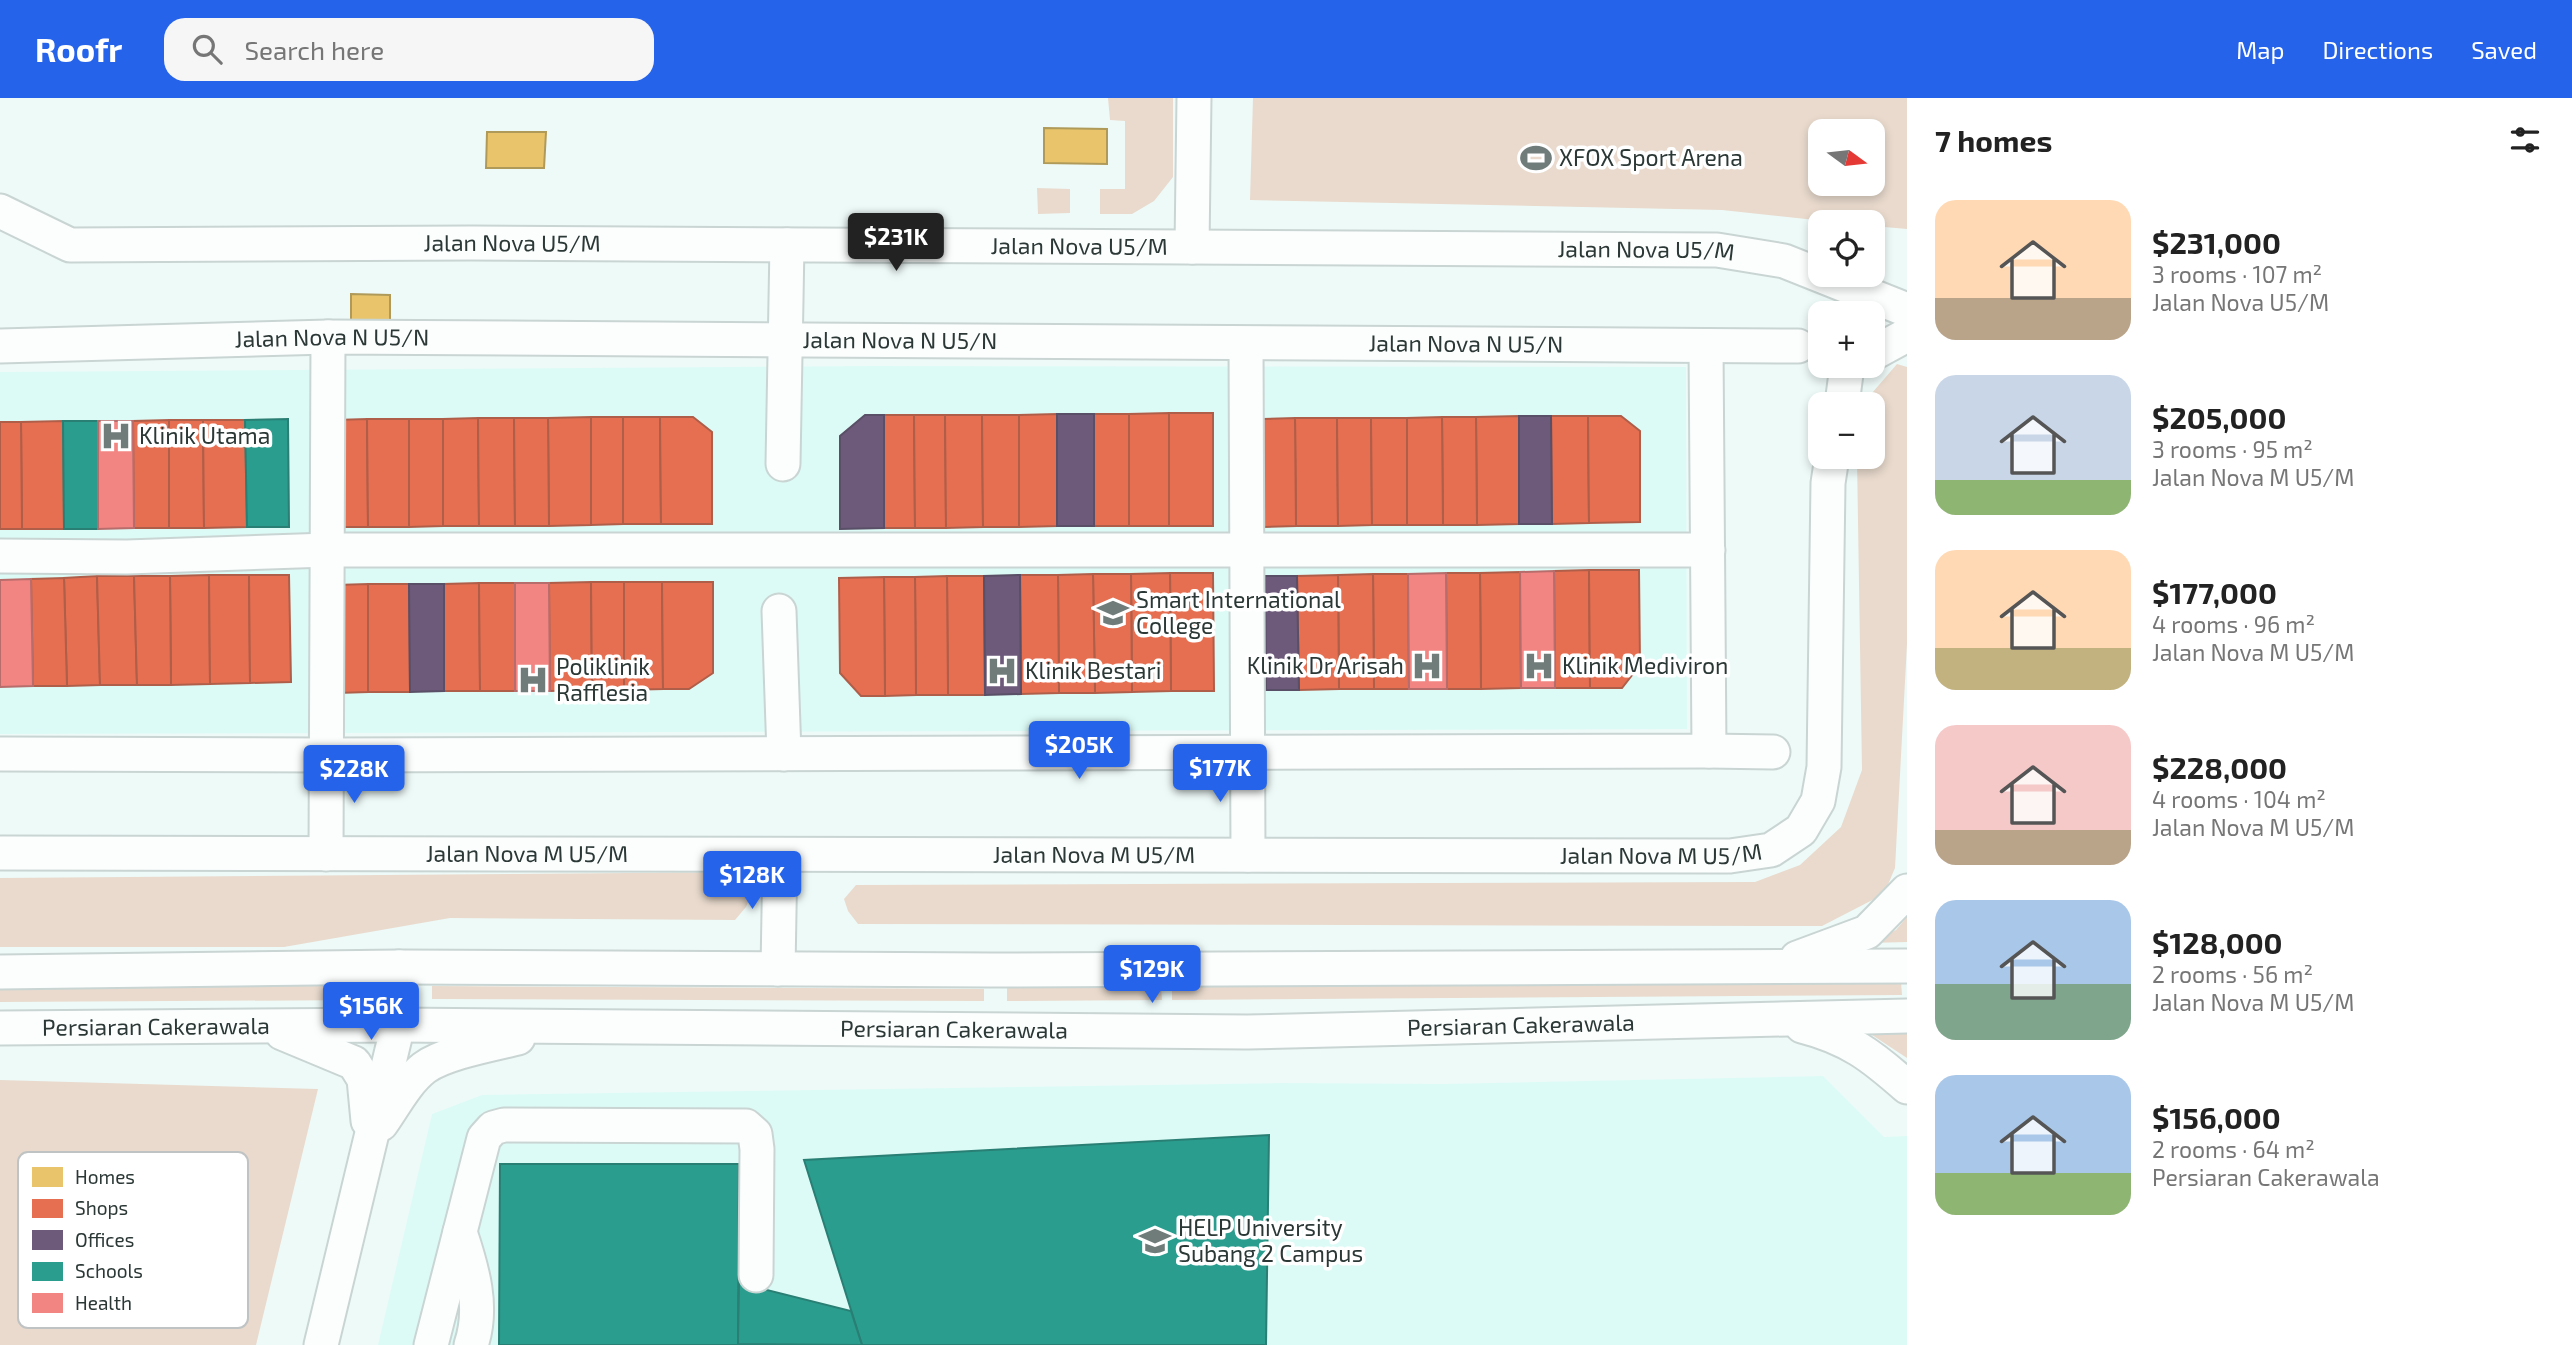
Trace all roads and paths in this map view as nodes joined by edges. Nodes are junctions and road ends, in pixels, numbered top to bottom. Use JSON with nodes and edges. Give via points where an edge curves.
{"nodes":[{"id":1,"x":1194,"y":98,"type":"edge"},
{"id":2,"x":0,"y":211,"type":"edge"},
{"id":3,"x":787,"y":245,"type":"junction"},
{"id":4,"x":1192,"y":247,"type":"junction"},
{"id":5,"x":1808,"y":271,"type":"edge"},
{"id":6,"x":1849,"y":287,"type":"edge"},
{"id":7,"x":1907,"y":310,"type":"edge"},
{"id":8,"x":1907,"y":335,"type":"edge"},
{"id":9,"x":328,"y":337,"type":"junction"},
{"id":10,"x":786,"y":341,"type":"junction"},
{"id":11,"x":1246,"y":344,"type":"junction"},
{"id":12,"x":0,"y":346,"type":"edge"},
{"id":13,"x":1706,"y":346,"type":"junction"},
{"id":14,"x":1798,"y":346,"type":"dead end"},
{"id":15,"x":1885,"y":347,"type":"edge"},
{"id":16,"x":783,"y":464,"type":"dead end"},
{"id":17,"x":1830,"y":469,"type":"edge"},
{"id":18,"x":328,"y":550,"type":"junction"},
{"id":19,"x":1247,"y":550,"type":"junction"},
{"id":20,"x":1708,"y":550,"type":"junction"},
{"id":21,"x":0,"y":556,"type":"edge"},
{"id":22,"x":779,"y":611,"type":"dead end"},
{"id":23,"x":1709,"y":751,"type":"junction"},
{"id":24,"x":1773,"y":752,"type":"dead end"},
{"id":25,"x":1247,"y":753,"type":"junction"},
{"id":26,"x":0,"y":754,"type":"edge"},
{"id":27,"x":784,"y":754,"type":"junction"},
{"id":28,"x":327,"y":755,"type":"junction"},
{"id":29,"x":0,"y":853,"type":"edge"},
{"id":30,"x":326,"y":854,"type":"junction"},
{"id":31,"x":780,"y":855,"type":"junction"},
{"id":32,"x":1248,"y":855,"type":"junction"},
{"id":33,"x":1907,"y":891,"type":"edge"},
{"id":34,"x":1907,"y":966,"type":"edge"},
{"id":35,"x":399,"y":967,"type":"junction"},
{"id":36,"x":1775,"y":967,"type":"junction"},
{"id":37,"x":778,"y":969,"type":"junction"},
{"id":38,"x":0,"y":972,"type":"edge"},
{"id":39,"x":1907,"y":1017,"type":"edge"},
{"id":40,"x":1773,"y":1019,"type":"junction"},
{"id":41,"x":398,"y":1025,"type":"junction"},
{"id":42,"x":267,"y":1027,"type":"junction"},
{"id":43,"x":558,"y":1027,"type":"junction"},
{"id":44,"x":0,"y":1028,"type":"edge"},
{"id":45,"x":1907,"y":1087,"type":"edge"},
{"id":46,"x":370,"y":1141,"type":"junction"},
{"id":47,"x":460,"y":1232,"type":"junction"},
{"id":48,"x":756,"y":1275,"type":"dead end"},
{"id":49,"x":321,"y":1345,"type":"edge"},
{"id":50,"x":431,"y":1345,"type":"edge"},
{"id":51,"x":471,"y":1345,"type":"edge"}],
"edges":[{"from":1,"to":4,"type":"street"},
{"from":2,"to":3,"type":"street","name":"Jalan Nova U5/M","via":[[70,246]]},
{"from":3,"to":4,"type":"street","name":"Jalan Nova U5/M"},
{"from":3,"to":10,"type":"street"},
{"from":4,"to":5,"type":"street","name":"Jalan Nova U5/M","via":[[1717,250],[1784,261]]},
{"from":6,"to":7,"type":"street","name":"Jalan Nova U5/M"},
{"from":8,"to":15,"type":"street"},
{"from":9,"to":10,"type":"street","name":"Jalan Nova N U5/N"},
{"from":9,"to":12,"type":"street","name":"Jalan Nova N U5/N"},
{"from":9,"to":18,"type":"street"},
{"from":10,"to":11,"type":"street","name":"Jalan Nova N U5/N"},
{"from":10,"to":16,"type":"street"},
{"from":11,"to":13,"type":"street","name":"Jalan Nova N U5/N"},
{"from":11,"to":19,"type":"street"},
{"from":13,"to":14,"type":"street","name":"Jalan Nova N U5/N"},
{"from":13,"to":20,"type":"street"},
{"from":17,"to":32,"type":"street","name":"Jalan Nova M U5/M","via":[[1824,767],[1818,801],[1801,830],[1771,850],[1730,856]]},
{"from":18,"to":19,"type":"street"},
{"from":18,"to":21,"type":"street"},
{"from":18,"to":28,"type":"street"},
{"from":19,"to":20,"type":"street"},
{"from":19,"to":25,"type":"street"},
{"from":20,"to":23,"type":"street"},
{"from":22,"to":27,"type":"street"},
{"from":23,"to":24,"type":"street"},
{"from":23,"to":25,"type":"street"},
{"from":25,"to":27,"type":"street"},
{"from":25,"to":32,"type":"street"},
{"from":26,"to":28,"type":"street"},
{"from":27,"to":28,"type":"street"},
{"from":28,"to":30,"type":"street"},
{"from":29,"to":30,"type":"street","name":"Jalan Nova M U5/M"},
{"from":30,"to":31,"type":"street","name":"Jalan Nova M U5/M"},
{"from":31,"to":32,"type":"street","name":"Jalan Nova M U5/M"},
{"from":31,"to":37,"type":"street"},
{"from":33,"to":36,"type":"street","via":[[1867,932]]},
{"from":34,"to":36,"type":"street"},
{"from":35,"to":37,"type":"street"},
{"from":35,"to":38,"type":"street"},
{"from":35,"to":41,"type":"street"},
{"from":36,"to":37,"type":"street"},
{"from":39,"to":40,"type":"street","name":"Persiaran Cakerawala"},
{"from":40,"to":43,"type":"street","name":"Persiaran Cakerawala","via":[[1247,1032]]},
{"from":40,"to":45,"type":"street","via":[[1830,1033],[1870,1055]]},
{"from":41,"to":42,"type":"street","name":"Persiaran Cakerawala"},
{"from":41,"to":43,"type":"street","name":"Persiaran Cakerawala"},
{"from":41,"to":46,"type":"street"},
{"from":42,"to":44,"type":"street","name":"Persiaran Cakerawala"},
{"from":42,"to":46,"type":"street","via":[[354,1063],[364,1079]]},
{"from":43,"to":46,"type":"street","via":[[425,1067]]},
{"from":46,"to":49,"type":"street"},
{"from":47,"to":48,"type":"street","via":[[484,1138],[493,1129],[504,1125],[746,1126],[755,1135],[757,1149]]},
{"from":47,"to":50,"type":"street"},
{"from":47,"to":51,"type":"street","via":[[474,1278],[477,1313]]}]}
